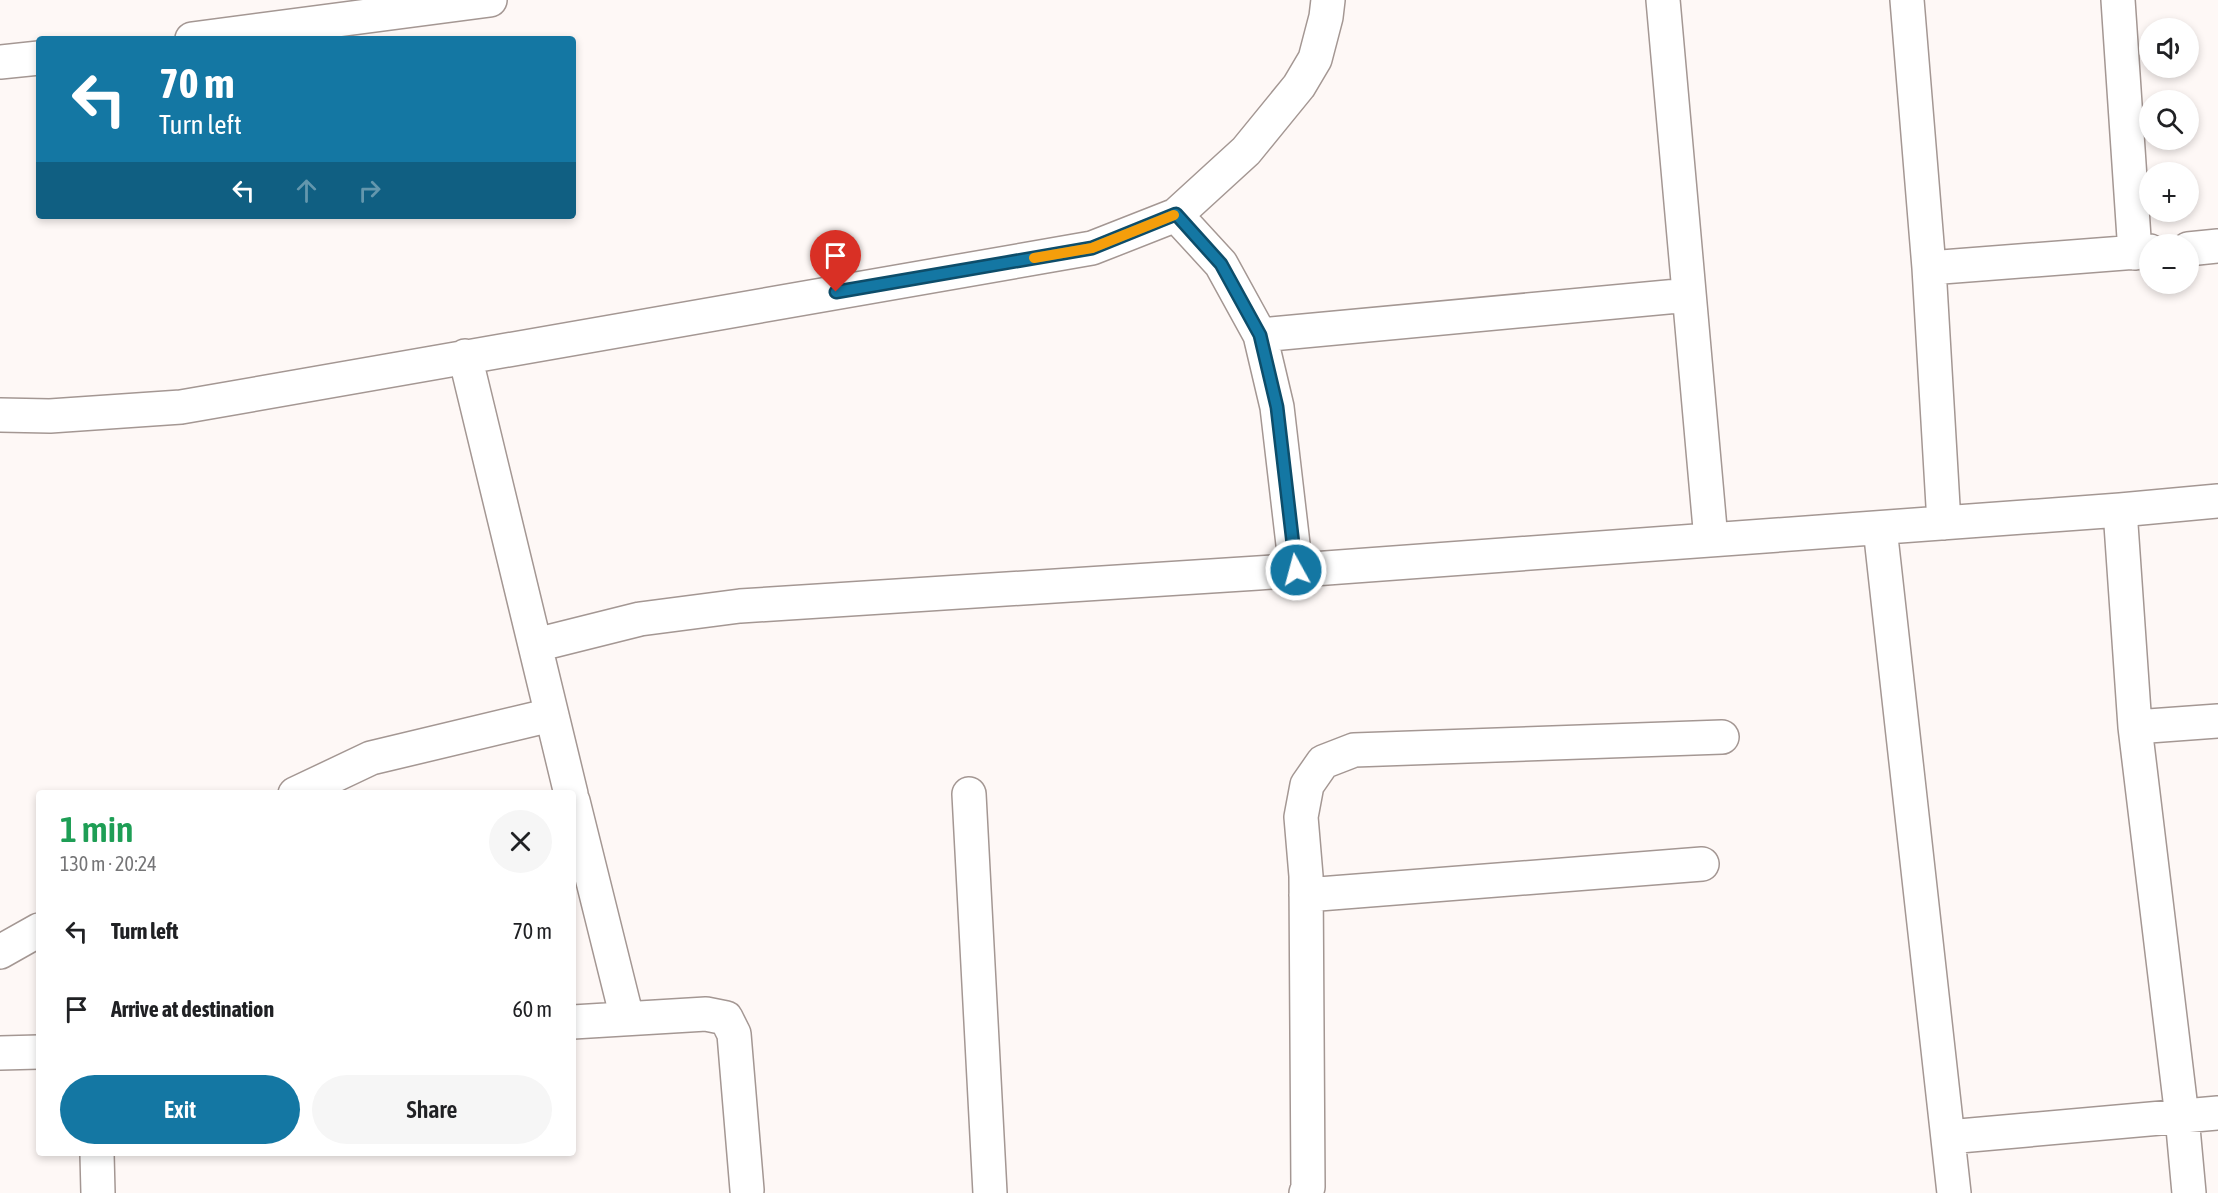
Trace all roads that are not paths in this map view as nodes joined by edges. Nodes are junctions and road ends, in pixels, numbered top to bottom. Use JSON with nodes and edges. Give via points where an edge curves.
{"nodes":[{"id":1,"x":490,"y":0,"type":"edge"},
{"id":2,"x":1328,"y":0,"type":"edge"},
{"id":3,"x":1663,"y":0,"type":"edge"},
{"id":4,"x":1907,"y":0,"type":"edge"},
{"id":5,"x":2118,"y":0,"type":"edge"},
{"id":6,"x":331,"y":10,"type":"edge"},
{"id":7,"x":206,"y":36,"type":"edge"},
{"id":8,"x":36,"y":58,"type":"edge"},
{"id":9,"x":0,"y":62,"type":"edge"},
{"id":10,"x":1176,"y":214,"type":"junction"},
{"id":11,"x":2140,"y":234,"type":"edge"},
{"id":12,"x":2218,"y":246,"type":"edge"},
{"id":13,"x":2199,"y":248,"type":"edge"},
{"id":14,"x":2139,"y":252,"type":"edge"},
{"id":15,"x":1929,"y":268,"type":"junction"},
{"id":16,"x":1689,"y":295,"type":"junction"},
{"id":17,"x":1260,"y":335,"type":"junction"},
{"id":18,"x":465,"y":356,"type":"junction"},
{"id":19,"x":0,"y":414,"type":"edge"},
{"id":20,"x":2218,"y":501,"type":"edge"},
{"id":21,"x":2120,"y":510,"type":"junction"},
{"id":22,"x":1944,"y":523,"type":"junction"},
{"id":23,"x":1880,"y":528,"type":"junction"},
{"id":24,"x":1711,"y":540,"type":"junction"},
{"id":25,"x":1296,"y":570,"type":"junction"},
{"id":26,"x":536,"y":645,"type":"junction"},
{"id":27,"x":551,"y":716,"type":"junction"},
{"id":28,"x":2218,"y":721,"type":"edge"},
{"id":29,"x":2135,"y":727,"type":"junction"},
{"id":30,"x":1722,"y":737,"type":"dead end"},
{"id":31,"x":303,"y":790,"type":"edge"},
{"id":32,"x":570,"y":790,"type":"edge"},
{"id":33,"x":969,"y":794,"type":"dead end"},
{"id":34,"x":576,"y":813,"type":"edge"},
{"id":35,"x":1702,"y":864,"type":"dead end"},
{"id":36,"x":1306,"y":895,"type":"junction"},
{"id":37,"x":36,"y":932,"type":"edge"},
{"id":38,"x":0,"y":952,"type":"edge"},
{"id":39,"x":627,"y":1018,"type":"junction"},
{"id":40,"x":576,"y":1022,"type":"edge"},
{"id":41,"x":36,"y":1052,"type":"edge"},
{"id":42,"x":0,"y":1053,"type":"edge"},
{"id":43,"x":2218,"y":1113,"type":"edge"},
{"id":44,"x":2182,"y":1117,"type":"junction"},
{"id":45,"x":1948,"y":1137,"type":"junction"},
{"id":46,"x":97,"y":1156,"type":"edge"},
{"id":47,"x":747,"y":1190,"type":"dead end"},
{"id":48,"x":98,"y":1193,"type":"edge"},
{"id":49,"x":990,"y":1193,"type":"edge"},
{"id":50,"x":1306,"y":1193,"type":"edge"},
{"id":51,"x":1954,"y":1193,"type":"edge"},
{"id":52,"x":2188,"y":1193,"type":"edge"}],
"edges":[{"from":1,"to":6,"type":"street"},
{"from":2,"to":10,"type":"street","via":[[1315,59],[1299,86],[1246,151]]},
{"from":3,"to":16,"type":"street"},
{"from":4,"to":15,"type":"street"},
{"from":5,"to":11,"type":"street"},
{"from":6,"to":7,"type":"street"},
{"from":8,"to":9,"type":"street"},
{"from":10,"to":17,"type":"street","via":[[1221,264]]},
{"from":10,"to":18,"type":"street","via":[[1092,248]]},
{"from":12,"to":13,"type":"street"},
{"from":14,"to":15,"type":"street"},
{"from":15,"to":22,"type":"street"},
{"from":16,"to":17,"type":"street"},
{"from":16,"to":24,"type":"street"},
{"from":17,"to":25,"type":"street","via":[[1277,407]]},
{"from":18,"to":19,"type":"street","via":[[181,407],[50,416]]},
{"from":18,"to":26,"type":"street"},
{"from":20,"to":21,"type":"street"},
{"from":21,"to":22,"type":"street"},
{"from":21,"to":29,"type":"street"},
{"from":22,"to":23,"type":"street"},
{"from":23,"to":24,"type":"street"},
{"from":23,"to":45,"type":"street"},
{"from":24,"to":25,"type":"street"},
{"from":25,"to":26,"type":"street","via":[[740,606],[640,619]]},
{"from":26,"to":27,"type":"street"},
{"from":27,"to":31,"type":"street","via":[[371,758]]},
{"from":27,"to":32,"type":"street"},
{"from":28,"to":29,"type":"street"},
{"from":29,"to":44,"type":"street"},
{"from":30,"to":36,"type":"street","via":[[1354,750],[1323,762],[1307,785],[1301,817]]},
{"from":33,"to":49,"type":"street"},
{"from":34,"to":39,"type":"street"},
{"from":35,"to":36,"type":"street"},
{"from":36,"to":50,"type":"street"},
{"from":37,"to":38,"type":"street"},
{"from":39,"to":40,"type":"street"},
{"from":39,"to":47,"type":"street","via":[[706,1014],[726,1018],[734,1034]]},
{"from":41,"to":42,"type":"street"},
{"from":43,"to":44,"type":"street"},
{"from":44,"to":45,"type":"street"},
{"from":44,"to":52,"type":"street"},
{"from":45,"to":51,"type":"street"},
{"from":46,"to":48,"type":"street"}]}
